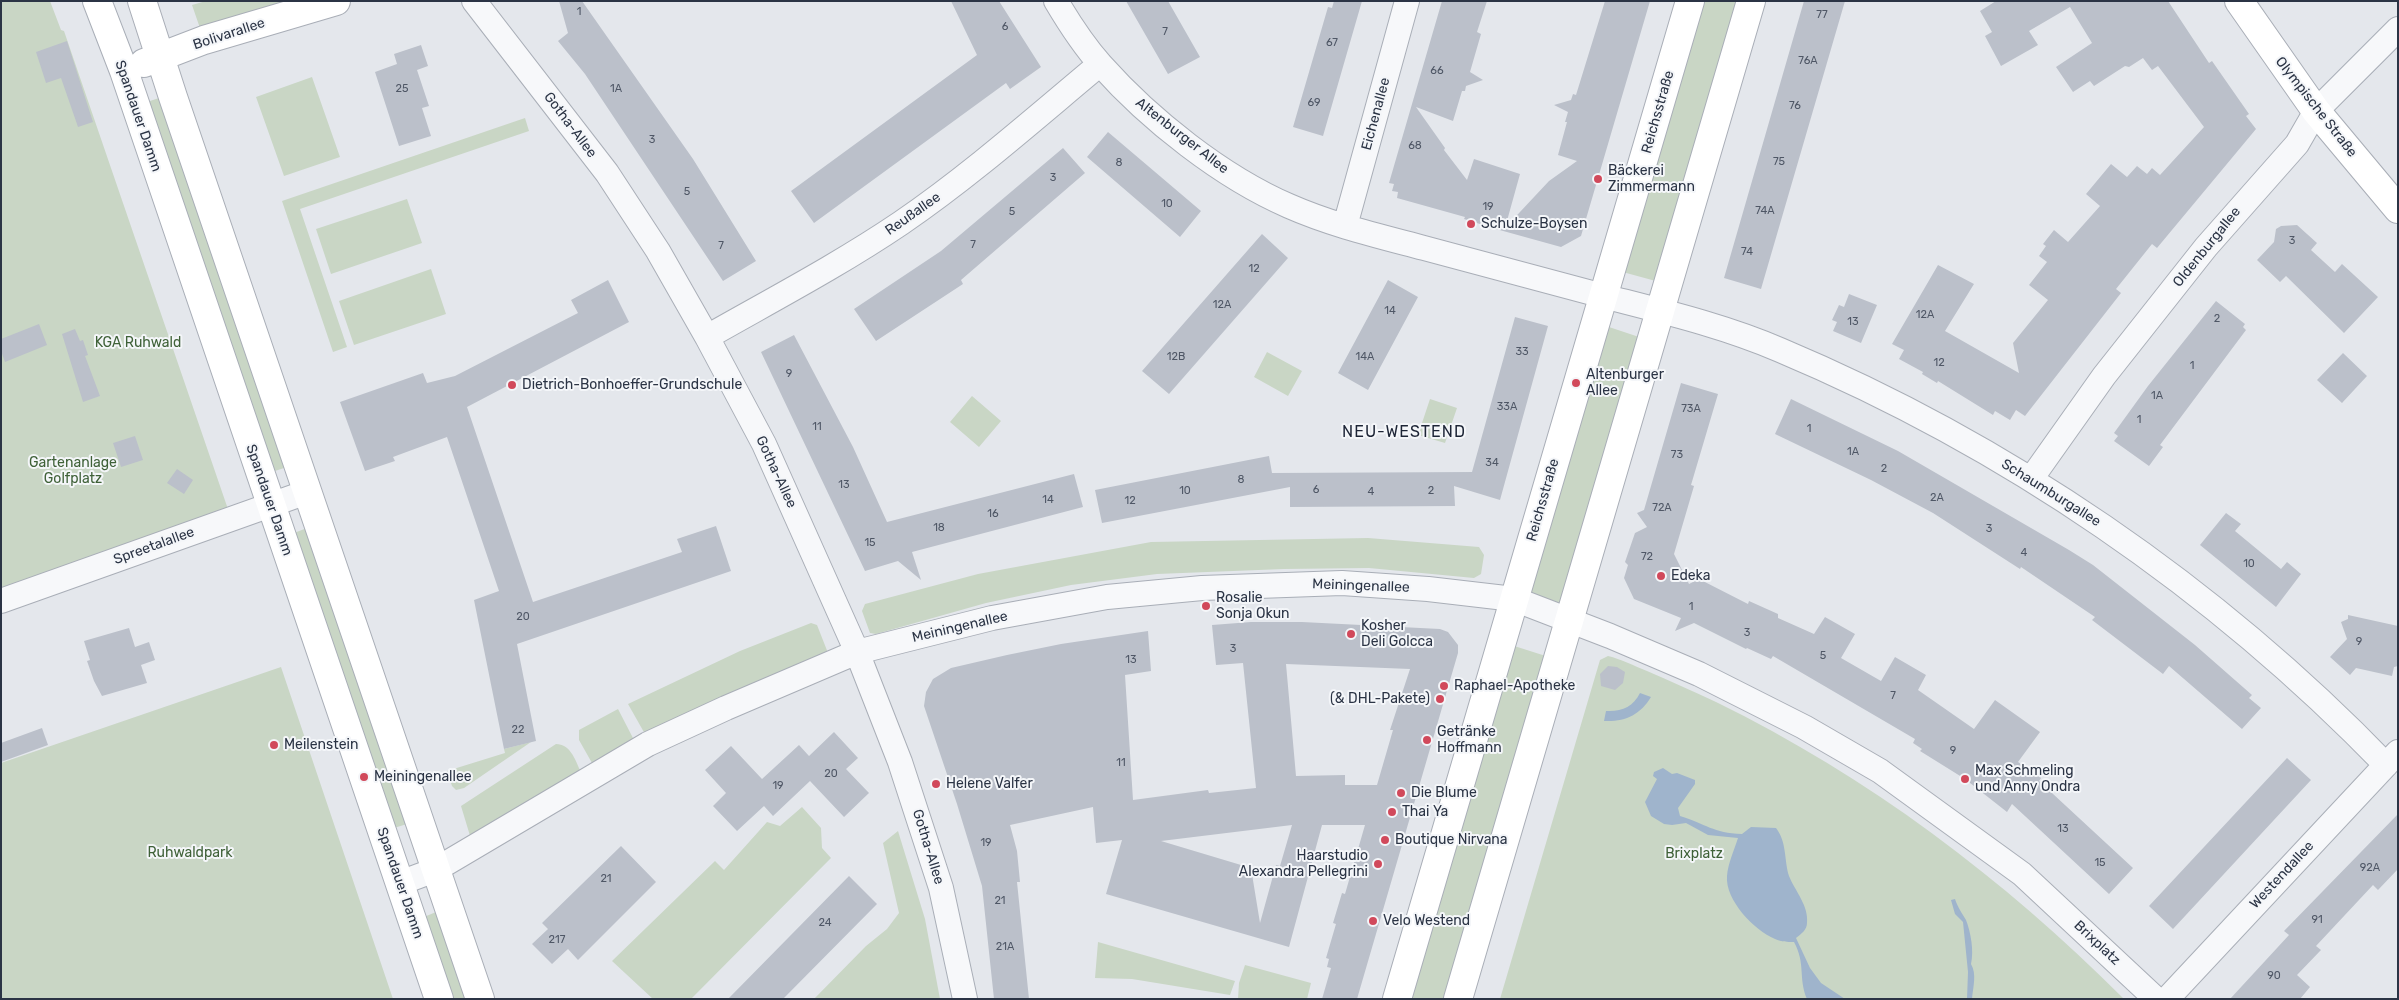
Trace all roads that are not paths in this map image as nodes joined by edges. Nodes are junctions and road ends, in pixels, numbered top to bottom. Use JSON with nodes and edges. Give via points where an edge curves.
{"nodes":[{"id":1,"x":336,"y":1,"type":"edge"},
{"id":2,"x":474,"y":1,"type":"edge"},
{"id":3,"x":1056,"y":1,"type":"edge"},
{"id":4,"x":1407,"y":1,"type":"edge"},
{"id":5,"x":1690,"y":1,"type":"edge"},
{"id":6,"x":1751,"y":1,"type":"edge"},
{"id":7,"x":2239,"y":1,"type":"edge"},
{"id":8,"x":147,"y":2,"type":"edge"},
{"id":9,"x":100,"y":9,"type":"edge"},
{"id":10,"x":2398,"y":29,"type":"edge"},
{"id":11,"x":160,"y":57,"type":"junction"},
{"id":12,"x":1100,"y":64,"type":"junction"},
{"id":13,"x":124,"y":71,"type":"junction"},
{"id":14,"x":2316,"y":110,"type":"junction"},
{"id":15,"x":2398,"y":209,"type":"edge"},
{"id":16,"x":1345,"y":226,"type":"junction"},
{"id":17,"x":1604,"y":296,"type":"junction"},
{"id":18,"x":1660,"y":311,"type":"junction"},
{"id":19,"x":707,"y":337,"type":"junction"},
{"id":20,"x":2031,"y":478,"type":"junction"},
{"id":21,"x":307,"y":492,"type":"junction"},
{"id":22,"x":271,"y":504,"type":"junction"},
{"id":23,"x":1514,"y":600,"type":"junction"},
{"id":24,"x":1,"y":602,"type":"edge"},
{"id":25,"x":1570,"y":622,"type":"junction"},
{"id":26,"x":858,"y":652,"type":"junction"},
{"id":27,"x":2392,"y":758,"type":"edge"},
{"id":28,"x":435,"y":870,"type":"junction"},
{"id":29,"x":400,"y":884,"type":"junction"},
{"id":30,"x":439,"y":999,"type":"edge"},
{"id":31,"x":480,"y":999,"type":"edge"},
{"id":32,"x":965,"y":999,"type":"edge"},
{"id":33,"x":1397,"y":999,"type":"edge"},
{"id":34,"x":1458,"y":999,"type":"edge"},
{"id":35,"x":2156,"y":999,"type":"edge"},
{"id":36,"x":2167,"y":999,"type":"edge"}],
"edges":[{"from":1,"to":11,"type":"main road","name":"Bolivarallee","via":[[204,40]]},
{"from":2,"to":19,"type":"street","name":"Gotha-Allee","via":[[607,173]]},
{"from":3,"to":12,"type":"street","name":"Altenburger Allee"},
{"from":4,"to":16,"type":"street","name":"Eichenallee"},
{"from":5,"to":17,"type":"main road","name":"Reichsstraße"},
{"from":6,"to":18,"type":"main road"},
{"from":7,"to":14,"type":"main road","name":"Olympische Straße"},
{"from":8,"to":9,"type":"main road"},
{"from":8,"to":11,"type":"main road"},
{"from":9,"to":13,"type":"main road","name":"Spandauer Damm"},
{"from":10,"to":14,"type":"street","name":"Oldenburgallee"},
{"from":11,"to":13,"type":"main road","name":"Bolivarallee"},
{"from":11,"to":21,"type":"main road"},
{"from":12,"to":16,"type":"street","name":"Altenburger Allee","via":[[1144,108],[1219,168],[1288,206]]},
{"from":12,"to":19,"type":"street","name":"Reußallee","via":[[958,182],[900,224]]},
{"from":13,"to":22,"type":"main road","name":"Spandauer Damm"},
{"from":14,"to":15,"type":"main road","name":"Olympische Straße"},
{"from":14,"to":20,"type":"street","name":"Oldenburgallee","via":[[2297,144],[2206,247],[2104,376]]},
{"from":16,"to":17,"type":"street","name":"Altenburger Allee"},
{"from":17,"to":18,"type":"street","name":"Schaumburgallee"},
{"from":17,"to":23,"type":"main road","name":"Reichsstraße"},
{"from":18,"to":20,"type":"street","name":"Schaumburgallee","via":[[1691,318],[1776,348],[1841,377]]},
{"from":18,"to":25,"type":"main road"},
{"from":19,"to":26,"type":"street","name":"Gotha-Allee","via":[[764,444]]},
{"from":20,"to":27,"type":"street","name":"Schaumburgallee","via":[[2162,567]]},
{"from":21,"to":22,"type":"street","name":"Spreetalallee"},
{"from":21,"to":28,"type":"main road"},
{"from":22,"to":24,"type":"street","name":"Spreetalallee"},
{"from":22,"to":29,"type":"main road","name":"Spandauer Damm"},
{"from":23,"to":25,"type":"street","name":"Meiningenallee"},
{"from":23,"to":26,"type":"street","name":"Meiningenallee","via":[[1342,583],[1202,588],[1107,597],[992,618]]},
{"from":23,"to":33,"type":"main road","name":"Reichsstraße"},
{"from":25,"to":34,"type":"main road"},
{"from":25,"to":35,"type":"street","name":"Brixplatz","via":[[1699,674],[1804,727],[1880,771],[2022,874]]},
{"from":26,"to":28,"type":"street","name":"Meiningenallee","via":[[648,744]]},
{"from":26,"to":32,"type":"street","name":"Gotha-Allee","via":[[922,825],[950,926]]},
{"from":27,"to":36,"type":"street","name":"Westendallee"},
{"from":28,"to":29,"type":"street","name":"Meiningenallee"},
{"from":28,"to":31,"type":"main road"},
{"from":29,"to":30,"type":"main road","name":"Spandauer Damm"}]}
